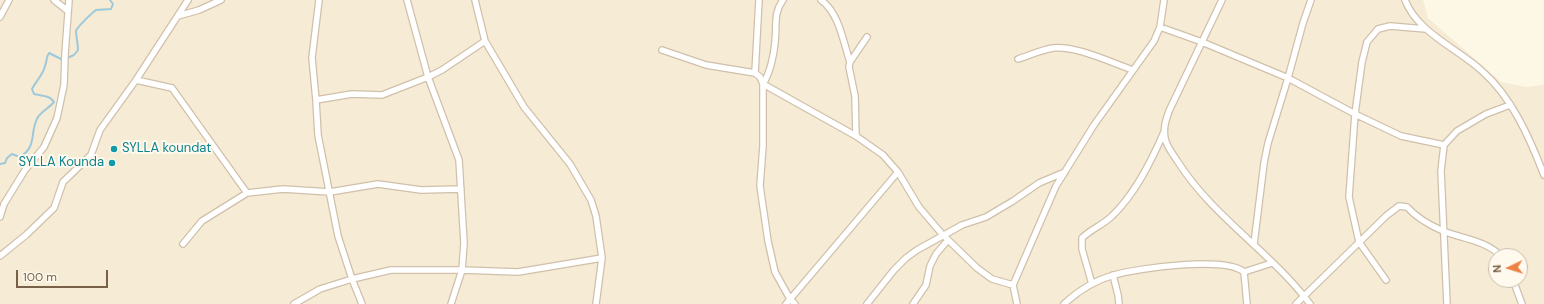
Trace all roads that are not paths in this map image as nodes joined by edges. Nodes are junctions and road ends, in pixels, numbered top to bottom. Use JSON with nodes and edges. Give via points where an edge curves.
{"nodes":[{"id":1,"x":9,"y":0,"type":"edge"},
{"id":2,"x":54,"y":0,"type":"edge"},
{"id":3,"x":69,"y":0,"type":"edge"},
{"id":4,"x":188,"y":0,"type":"edge"},
{"id":5,"x":221,"y":0,"type":"edge"},
{"id":6,"x":319,"y":0,"type":"edge"},
{"id":7,"x":407,"y":0,"type":"edge"},
{"id":8,"x":410,"y":0,"type":"edge"},
{"id":9,"x":475,"y":0,"type":"edge"},
{"id":10,"x":759,"y":0,"type":"edge"},
{"id":11,"x":783,"y":0,"type":"edge"},
{"id":12,"x":821,"y":0,"type":"edge"},
{"id":13,"x":1164,"y":0,"type":"edge"},
{"id":14,"x":1222,"y":0,"type":"edge"},
{"id":15,"x":1311,"y":0,"type":"edge"},
{"id":16,"x":1405,"y":0,"type":"edge"},
{"id":17,"x":826,"y":2,"type":"edge"},
{"id":18,"x":408,"y":6,"type":"junction"},
{"id":19,"x":68,"y":11,"type":"junction"},
{"id":20,"x":178,"y":16,"type":"junction"},
{"id":21,"x":0,"y":17,"type":"edge"},
{"id":22,"x":1160,"y":27,"type":"junction"},
{"id":23,"x":1426,"y":29,"type":"junction"},
{"id":24,"x":867,"y":36,"type":"dead end"},
{"id":25,"x":485,"y":41,"type":"junction"},
{"id":26,"x":1202,"y":42,"type":"junction"},
{"id":27,"x":662,"y":50,"type":"dead end"},
{"id":28,"x":1018,"y":59,"type":"dead end"},
{"id":29,"x":850,"y":62,"type":"junction"},
{"id":30,"x":1133,"y":70,"type":"junction"},
{"id":31,"x":755,"y":73,"type":"junction"},
{"id":32,"x":428,"y":77,"type":"junction"},
{"id":33,"x":1288,"y":78,"type":"junction"},
{"id":34,"x":136,"y":80,"type":"junction"},
{"id":35,"x":763,"y":84,"type":"junction"},
{"id":36,"x":316,"y":100,"type":"junction"},
{"id":37,"x":1510,"y":105,"type":"junction"},
{"id":38,"x":1355,"y":114,"type":"junction"},
{"id":39,"x":1164,"y":132,"type":"junction"},
{"id":40,"x":856,"y":136,"type":"junction"},
{"id":41,"x":1444,"y":145,"type":"junction"},
{"id":42,"x":898,"y":172,"type":"junction"},
{"id":43,"x":1065,"y":172,"type":"junction"},
{"id":44,"x":1544,"y":175,"type":"edge"},
{"id":45,"x":460,"y":189,"type":"junction"},
{"id":46,"x":330,"y":192,"type":"junction"},
{"id":47,"x":247,"y":193,"type":"junction"},
{"id":48,"x":0,"y":217,"type":"edge"},
{"id":49,"x":1443,"y":231,"type":"junction"},
{"id":50,"x":946,"y":237,"type":"junction"},
{"id":51,"x":1359,"y":242,"type":"junction"},
{"id":52,"x":183,"y":244,"type":"dead end"},
{"id":53,"x":1254,"y":244,"type":"junction"},
{"id":54,"x":1494,"y":248,"type":"edge"},
{"id":55,"x":0,"y":256,"type":"edge"},
{"id":56,"x":602,"y":258,"type":"junction"},
{"id":57,"x":1272,"y":263,"type":"junction"},
{"id":58,"x":462,"y":270,"type":"junction"},
{"id":59,"x":1244,"y":272,"type":"junction"},
{"id":60,"x":1113,"y":275,"type":"junction"},
{"id":61,"x":352,"y":279,"type":"junction"},
{"id":62,"x":1386,"y":280,"type":"dead end"},
{"id":63,"x":1092,"y":284,"type":"junction"},
{"id":64,"x":1013,"y":285,"type":"junction"},
{"id":65,"x":1516,"y":288,"type":"edge"},
{"id":66,"x":1304,"y":296,"type":"junction"},
{"id":67,"x":790,"y":299,"type":"junction"},
{"id":68,"x":294,"y":304,"type":"edge"},
{"id":69,"x":362,"y":304,"type":"edge"},
{"id":70,"x":451,"y":304,"type":"edge"},
{"id":71,"x":596,"y":304,"type":"edge"},
{"id":72,"x":786,"y":304,"type":"edge"},
{"id":73,"x":795,"y":304,"type":"edge"},
{"id":74,"x":868,"y":304,"type":"edge"},
{"id":75,"x":914,"y":304,"type":"edge"},
{"id":76,"x":1017,"y":304,"type":"edge"},
{"id":77,"x":1064,"y":304,"type":"edge"},
{"id":78,"x":1119,"y":304,"type":"edge"},
{"id":79,"x":1247,"y":304,"type":"edge"},
{"id":80,"x":1296,"y":304,"type":"edge"},
{"id":81,"x":1310,"y":304,"type":"edge"},
{"id":82,"x":1447,"y":304,"type":"edge"},
{"id":83,"x":1522,"y":304,"type":"edge"}],
"edges":[{"from":1,"to":21,"type":"street"},
{"from":2,"to":19,"type":"street"},
{"from":3,"to":19,"type":"street"},
{"from":4,"to":20,"type":"street"},
{"from":5,"to":20,"type":"street"},
{"from":6,"to":36,"type":"street","via":[[312,58]]},
{"from":7,"to":18,"type":"street"},
{"from":8,"to":18,"type":"street"},
{"from":9,"to":25,"type":"street"},
{"from":10,"to":31,"type":"street"},
{"from":11,"to":35,"type":"street","via":[[776,14],[775,43],[767,78]]},
{"from":12,"to":17,"type":"street"},
{"from":13,"to":22,"type":"street"},
{"from":14,"to":26,"type":"street"},
{"from":15,"to":33,"type":"street"},
{"from":16,"to":23,"type":"street","via":[[1417,20]]},
{"from":17,"to":29,"type":"street","via":[[837,21]]},
{"from":18,"to":32,"type":"street"},
{"from":19,"to":48,"type":"street","via":[[64,85],[57,118],[44,147],[25,170],[4,204]]},
{"from":20,"to":34,"type":"street"},
{"from":22,"to":26,"type":"street"},
{"from":22,"to":30,"type":"street","via":[[1154,41]]},
{"from":23,"to":37,"type":"street","via":[[1482,71]]},
{"from":23,"to":38,"type":"street","via":[[1383,27],[1372,34],[1367,42],[1362,62]]},
{"from":24,"to":29,"type":"street"},
{"from":25,"to":32,"type":"street"},
{"from":25,"to":56,"type":"street","via":[[524,107],[570,164],[591,200]]},
{"from":26,"to":33,"type":"street"},
{"from":26,"to":39,"type":"street","via":[[1169,111]]},
{"from":27,"to":31,"type":"street","via":[[706,65]]},
{"from":28,"to":30,"type":"street","via":[[1061,48],[1080,51]]},
{"from":29,"to":40,"type":"street","via":[[855,96]]},
{"from":30,"to":43,"type":"street"},
{"from":31,"to":35,"type":"street"},
{"from":32,"to":36,"type":"street","via":[[382,95],[352,94]]},
{"from":32,"to":45,"type":"street","via":[[459,160]]},
{"from":33,"to":38,"type":"street"},
{"from":33,"to":53,"type":"street","via":[[1268,143]]},
{"from":34,"to":47,"type":"street","via":[[172,88]]},
{"from":34,"to":55,"type":"street","via":[[100,130],[91,155],[63,182],[54,208]]},
{"from":35,"to":40,"type":"street"},
{"from":35,"to":67,"type":"street","via":[[760,186],[775,272]]},
{"from":36,"to":46,"type":"street","via":[[318,135]]},
{"from":37,"to":41,"type":"street","via":[[1486,114],[1457,131]]},
{"from":37,"to":44,"type":"street"},
{"from":38,"to":41,"type":"street","via":[[1401,136]]},
{"from":38,"to":51,"type":"street","via":[[1348,197]]},
{"from":39,"to":53,"type":"street","via":[[1167,145],[1201,193]]},
{"from":39,"to":63,"type":"street","via":[[1151,160],[1130,194],[1113,215],[1082,238],[1082,250]]},
{"from":40,"to":42,"type":"street","via":[[883,155]]},
{"from":41,"to":49,"type":"street","via":[[1441,170]]},
{"from":42,"to":50,"type":"street","via":[[919,207]]},
{"from":42,"to":67,"type":"street"},
{"from":43,"to":50,"type":"street","via":[[1039,183],[986,217],[962,225]]},
{"from":43,"to":64,"type":"street","via":[[1056,186]]},
{"from":45,"to":46,"type":"street","via":[[421,190],[378,184]]},
{"from":45,"to":58,"type":"street","via":[[464,243]]},
{"from":46,"to":47,"type":"street","via":[[283,189]]},
{"from":46,"to":61,"type":"street","via":[[338,236]]},
{"from":47,"to":52,"type":"street","via":[[202,221]]},
{"from":49,"to":51,"type":"street","via":[[1420,219],[1407,207],[1399,206]]},
{"from":49,"to":54,"type":"street"},
{"from":49,"to":82,"type":"street"},
{"from":50,"to":64,"type":"street","via":[[992,279]]},
{"from":50,"to":74,"type":"street","via":[[906,258]]},
{"from":50,"to":75,"type":"street","via":[[930,266],[926,284]]},
{"from":51,"to":62,"type":"street"},
{"from":51,"to":66,"type":"street"},
{"from":53,"to":57,"type":"street"},
{"from":56,"to":58,"type":"street","via":[[518,272]]},
{"from":56,"to":71,"type":"street"},
{"from":57,"to":59,"type":"street"},
{"from":57,"to":66,"type":"street"},
{"from":58,"to":61,"type":"street","via":[[391,270]]},
{"from":58,"to":70,"type":"street"},
{"from":59,"to":60,"type":"street","via":[[1239,268],[1222,264],[1174,265]]},
{"from":59,"to":79,"type":"street"},
{"from":60,"to":63,"type":"street"},
{"from":60,"to":78,"type":"street"},
{"from":61,"to":68,"type":"street","via":[[320,289]]},
{"from":61,"to":69,"type":"street"},
{"from":63,"to":77,"type":"street"},
{"from":64,"to":76,"type":"street"},
{"from":65,"to":83,"type":"street"},
{"from":66,"to":80,"type":"street"},
{"from":66,"to":81,"type":"street"},
{"from":67,"to":72,"type":"street"},
{"from":67,"to":73,"type":"street"}]}
